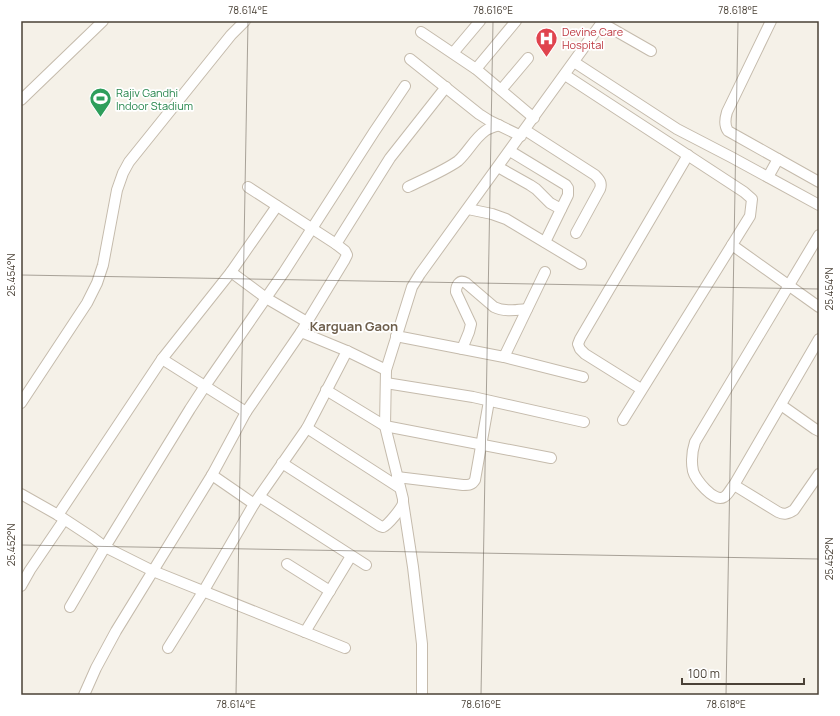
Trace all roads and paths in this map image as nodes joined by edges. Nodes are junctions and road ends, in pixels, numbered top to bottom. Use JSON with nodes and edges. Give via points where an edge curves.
{"nodes":[{"id":1,"x":103,"y":21,"type":"edge"},
{"id":2,"x":245,"y":21,"type":"edge"},
{"id":3,"x":480,"y":21,"type":"edge"},
{"id":4,"x":516,"y":21,"type":"edge"},
{"id":5,"x":770,"y":21,"type":"edge"},
{"id":6,"x":603,"y":22,"type":"edge"},
{"id":7,"x":421,"y":32,"type":"dead end"},
{"id":8,"x":651,"y":51,"type":"dead end"},
{"id":9,"x":453,"y":53,"type":"junction"},
{"id":10,"x":528,"y":58,"type":"dead end"},
{"id":11,"x":410,"y":59,"type":"dead end"},
{"id":12,"x":574,"y":62,"type":"junction"},
{"id":13,"x":476,"y":69,"type":"junction"},
{"id":14,"x":565,"y":75,"type":"junction"},
{"id":15,"x":405,"y":86,"type":"dead end"},
{"id":16,"x":446,"y":87,"type":"junction"},
{"id":17,"x":501,"y":90,"type":"junction"},
{"id":18,"x":21,"y":100,"type":"edge"},
{"id":19,"x":534,"y":118,"type":"junction"},
{"id":20,"x":499,"y":125,"type":"junction"},
{"id":21,"x":523,"y":133,"type":"junction"},
{"id":22,"x":510,"y":151,"type":"junction"},
{"id":23,"x":688,"y":155,"type":"junction"},
{"id":24,"x":778,"y":159,"type":"junction"},
{"id":25,"x":498,"y":167,"type":"junction"},
{"id":26,"x":768,"y":177,"type":"junction"},
{"id":27,"x":819,"y":182,"type":"edge"},
{"id":28,"x":248,"y":187,"type":"dead end"},
{"id":29,"x":408,"y":187,"type":"dead end"},
{"id":30,"x":819,"y":205,"type":"edge"},
{"id":31,"x":277,"y":206,"type":"junction"},
{"id":32,"x":468,"y":209,"type":"junction"},
{"id":33,"x":561,"y":209,"type":"junction"},
{"id":34,"x":313,"y":228,"type":"junction"},
{"id":35,"x":576,"y":233,"type":"dead end"},
{"id":36,"x":819,"y":235,"type":"edge"},
{"id":37,"x":545,"y":242,"type":"junction"},
{"id":38,"x":336,"y":244,"type":"junction"},
{"id":39,"x":732,"y":245,"type":"junction"},
{"id":40,"x":581,"y":264,"type":"dead end"},
{"id":41,"x":231,"y":272,"type":"junction"},
{"id":42,"x":545,"y":272,"type":"dead end"},
{"id":43,"x":788,"y":285,"type":"junction"},
{"id":44,"x":266,"y":298,"type":"junction"},
{"id":45,"x":819,"y":307,"type":"edge"},
{"id":46,"x":527,"y":309,"type":"junction"},
{"id":47,"x":307,"y":322,"type":"junction"},
{"id":48,"x":300,"y":332,"type":"junction"},
{"id":49,"x":396,"y":336,"type":"junction"},
{"id":50,"x":819,"y":339,"type":"edge"},
{"id":51,"x":462,"y":349,"type":"junction"},
{"id":52,"x":347,"y":351,"type":"junction"},
{"id":53,"x":504,"y":357,"type":"junction"},
{"id":54,"x":162,"y":359,"type":"junction"},
{"id":55,"x":386,"y":370,"type":"junction"},
{"id":56,"x":583,"y":377,"type":"dead end"},
{"id":57,"x":386,"y":383,"type":"junction"},
{"id":58,"x":205,"y":386,"type":"junction"},
{"id":59,"x":641,"y":389,"type":"junction"},
{"id":60,"x":326,"y":390,"type":"junction"},
{"id":61,"x":489,"y":401,"type":"junction"},
{"id":62,"x":21,"y":403,"type":"edge"},
{"id":63,"x":781,"y":405,"type":"junction"},
{"id":64,"x":246,"y":412,"type":"junction"},
{"id":65,"x":623,"y":420,"type":"dead end"},
{"id":66,"x":584,"y":422,"type":"dead end"},
{"id":67,"x":385,"y":426,"type":"junction"},
{"id":68,"x":307,"y":428,"type":"junction"},
{"id":69,"x":819,"y":431,"type":"edge"},
{"id":70,"x":482,"y":444,"type":"junction"},
{"id":71,"x":551,"y":458,"type":"dead end"},
{"id":72,"x":282,"y":463,"type":"junction"},
{"id":73,"x":819,"y":474,"type":"edge"},
{"id":74,"x":212,"y":476,"type":"junction"},
{"id":75,"x":397,"y":477,"type":"junction"},
{"id":76,"x":734,"y":485,"type":"junction"},
{"id":77,"x":400,"y":488,"type":"junction"},
{"id":78,"x":21,"y":494,"type":"edge"},
{"id":79,"x":257,"y":501,"type":"junction"},
{"id":80,"x":403,"y":502,"type":"junction"},
{"id":81,"x":61,"y":517,"type":"junction"},
{"id":82,"x":105,"y":547,"type":"junction"},
{"id":83,"x":351,"y":556,"type":"junction"},
{"id":84,"x":287,"y":564,"type":"dead end"},
{"id":85,"x":366,"y":565,"type":"dead end"},
{"id":86,"x":153,"y":571,"type":"junction"},
{"id":87,"x":21,"y":586,"type":"edge"},
{"id":88,"x":330,"y":591,"type":"junction"},
{"id":89,"x":203,"y":592,"type":"junction"},
{"id":90,"x":70,"y":607,"type":"dead end"},
{"id":91,"x":305,"y":632,"type":"junction"},
{"id":92,"x":168,"y":648,"type":"dead end"},
{"id":93,"x":345,"y":648,"type":"dead end"},
{"id":94,"x":84,"y":695,"type":"edge"},
{"id":95,"x":422,"y":695,"type":"edge"}],
"edges":[{"from":1,"to":18,"type":"street"},
{"from":2,"to":62,"type":"street","via":[[230,35],[129,162],[117,190],[103,265],[97,283],[87,303]]},
{"from":3,"to":9,"type":"street"},
{"from":4,"to":13,"type":"street"},
{"from":5,"to":24,"type":"street","via":[[725,120],[728,131]]},
{"from":6,"to":8,"type":"street"},
{"from":6,"to":12,"type":"street"},
{"from":7,"to":9,"type":"street"},
{"from":9,"to":13,"type":"street"},
{"from":10,"to":17,"type":"street"},
{"from":11,"to":16,"type":"street"},
{"from":12,"to":14,"type":"street"},
{"from":12,"to":26,"type":"street","via":[[677,129]]},
{"from":13,"to":17,"type":"street"},
{"from":14,"to":19,"type":"street"},
{"from":14,"to":23,"type":"street"},
{"from":15,"to":34,"type":"street"},
{"from":16,"to":20,"type":"street","via":[[479,114]]},
{"from":16,"to":38,"type":"street","via":[[390,158]]},
{"from":17,"to":19,"type":"street"},
{"from":19,"to":21,"type":"street"},
{"from":20,"to":21,"type":"street"},
{"from":20,"to":29,"type":"street","via":[[485,131],[451,166]]},
{"from":21,"to":22,"type":"street"},
{"from":21,"to":35,"type":"street","via":[[595,175],[602,184]]},
{"from":22,"to":25,"type":"street"},
{"from":22,"to":33,"type":"street","via":[[566,185],[568,195]]},
{"from":23,"to":39,"type":"street","via":[[752,200],[750,216]]},
{"from":23,"to":59,"type":"street","via":[[578,344],[584,354]]},
{"from":24,"to":26,"type":"street"},
{"from":24,"to":27,"type":"street"},
{"from":25,"to":32,"type":"street"},
{"from":25,"to":33,"type":"street","via":[[530,185]]},
{"from":26,"to":30,"type":"street"},
{"from":28,"to":31,"type":"street"},
{"from":31,"to":34,"type":"street"},
{"from":31,"to":41,"type":"street"},
{"from":32,"to":37,"type":"street","via":[[506,219]]},
{"from":32,"to":49,"type":"street","via":[[412,287]]},
{"from":33,"to":37,"type":"street"},
{"from":34,"to":38,"type":"street"},
{"from":34,"to":44,"type":"street"},
{"from":36,"to":43,"type":"street"},
{"from":37,"to":40,"type":"street"},
{"from":38,"to":47,"type":"street","via":[[347,255]]},
{"from":39,"to":43,"type":"street"},
{"from":39,"to":59,"type":"street"},
{"from":41,"to":44,"type":"street"},
{"from":41,"to":54,"type":"street"},
{"from":42,"to":46,"type":"street"},
{"from":43,"to":45,"type":"street"},
{"from":43,"to":76,"type":"street","via":[[692,450],[693,471],[698,481],[713,495],[718,498],[725,497]]},
{"from":44,"to":47,"type":"street"},
{"from":44,"to":58,"type":"street"},
{"from":46,"to":51,"type":"street","via":[[498,309],[461,281],[456,292],[471,324]]},
{"from":46,"to":53,"type":"street"},
{"from":47,"to":48,"type":"street"},
{"from":48,"to":52,"type":"street"},
{"from":48,"to":64,"type":"street"},
{"from":49,"to":51,"type":"street"},
{"from":49,"to":55,"type":"street"},
{"from":50,"to":63,"type":"street"},
{"from":51,"to":53,"type":"street"},
{"from":52,"to":55,"type":"street"},
{"from":52,"to":60,"type":"street"},
{"from":53,"to":56,"type":"street"},
{"from":54,"to":58,"type":"street"},
{"from":54,"to":81,"type":"street"},
{"from":55,"to":57,"type":"street"},
{"from":57,"to":61,"type":"street"},
{"from":57,"to":67,"type":"street"},
{"from":58,"to":64,"type":"street"},
{"from":58,"to":82,"type":"street"},
{"from":59,"to":65,"type":"street"},
{"from":60,"to":67,"type":"street"},
{"from":60,"to":68,"type":"street"},
{"from":61,"to":66,"type":"street"},
{"from":61,"to":70,"type":"street"},
{"from":63,"to":69,"type":"street"},
{"from":63,"to":76,"type":"street"},
{"from":64,"to":74,"type":"street"},
{"from":67,"to":70,"type":"street"},
{"from":67,"to":75,"type":"street"},
{"from":68,"to":72,"type":"street"},
{"from":68,"to":77,"type":"street"},
{"from":70,"to":71,"type":"street"},
{"from":70,"to":75,"type":"street","via":[[475,480],[468,485]]},
{"from":72,"to":79,"type":"street"},
{"from":72,"to":80,"type":"street","via":[[383,527],[388,524]]},
{"from":73,"to":76,"type":"street","via":[[794,510],[784,514]]},
{"from":74,"to":79,"type":"street"},
{"from":74,"to":86,"type":"street"},
{"from":75,"to":77,"type":"street"},
{"from":77,"to":80,"type":"street"},
{"from":78,"to":81,"type":"street"},
{"from":79,"to":83,"type":"street"},
{"from":79,"to":89,"type":"street"},
{"from":80,"to":95,"type":"street","via":[[422,644]]},
{"from":81,"to":82,"type":"street"},
{"from":81,"to":87,"type":"street"},
{"from":82,"to":86,"type":"street"},
{"from":82,"to":90,"type":"street"},
{"from":83,"to":85,"type":"street"},
{"from":83,"to":88,"type":"street"},
{"from":84,"to":88,"type":"street"},
{"from":86,"to":89,"type":"street"},
{"from":86,"to":94,"type":"street","via":[[116,630]]},
{"from":88,"to":91,"type":"street"},
{"from":89,"to":91,"type":"street"},
{"from":89,"to":92,"type":"street"},
{"from":91,"to":93,"type":"street"}]}
